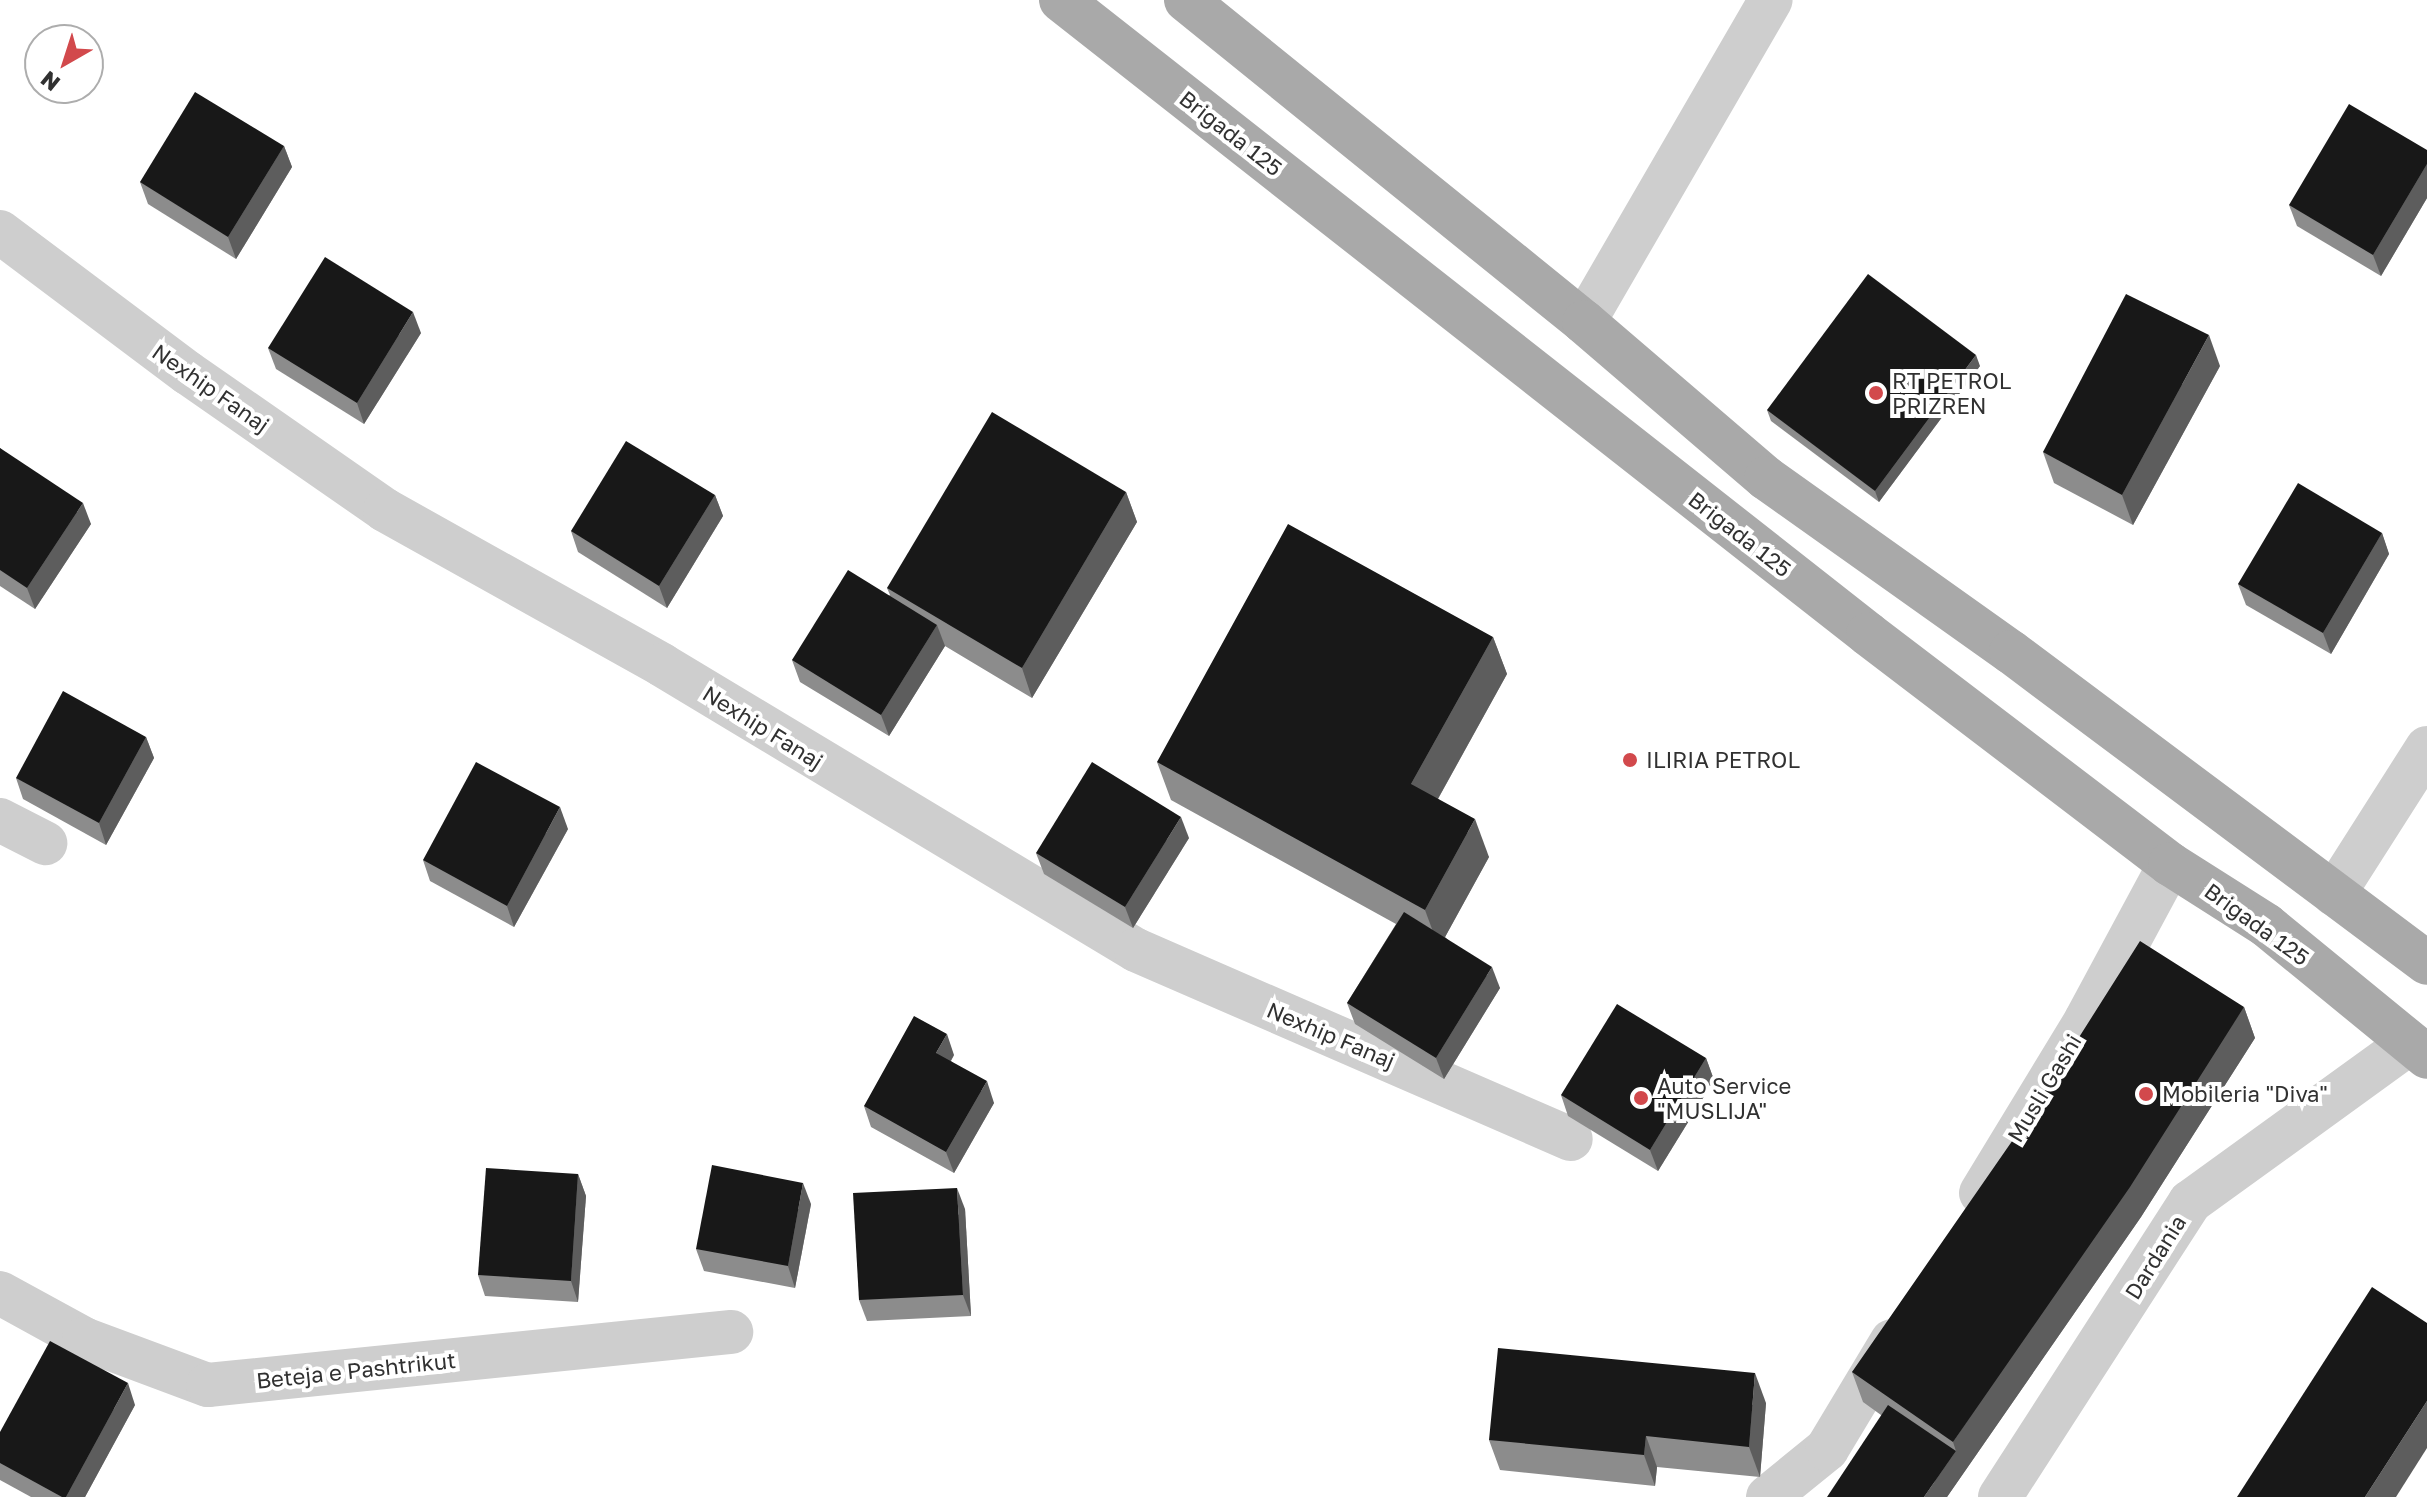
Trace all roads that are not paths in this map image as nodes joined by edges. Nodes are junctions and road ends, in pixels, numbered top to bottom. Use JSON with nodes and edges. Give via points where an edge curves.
{"nodes":[{"id":1,"x":1061,"y":0,"type":"edge"},
{"id":2,"x":1186,"y":0,"type":"edge"},
{"id":3,"x":1771,"y":0,"type":"edge"},
{"id":4,"x":0,"y":232,"type":"edge"},
{"id":5,"x":1584,"y":322,"type":"junction"},
{"id":6,"x":2427,"y":748,"type":"edge"},
{"id":7,"x":0,"y":820,"type":"edge"},
{"id":8,"x":45,"y":843,"type":"dead end"},
{"id":9,"x":2170,"y":864,"type":"junction"},
{"id":10,"x":2334,"y":894,"type":"junction"},
{"id":11,"x":2427,"y":963,"type":"edge"},
{"id":12,"x":2417,"y":1051,"type":"edge"},
{"id":13,"x":1571,"y":1139,"type":"dead end"},
{"id":14,"x":1956,"y":1234,"type":"edge"},
{"id":15,"x":0,"y":1293,"type":"edge"},
{"id":16,"x":1915,"y":1302,"type":"edge"},
{"id":17,"x":731,"y":1332,"type":"dead end"},
{"id":18,"x":1768,"y":1497,"type":"edge"},
{"id":19,"x":2000,"y":1497,"type":"edge"}],
"edges":[{"from":1,"to":9,"type":"main road","name":"Brigada 125"},
{"from":2,"to":5,"type":"main road"},
{"from":3,"to":5,"type":"street"},
{"from":4,"to":13,"type":"street","name":"Nexhip Fanaj","via":[[188,373],[385,510],[662,665],[1136,950]]},
{"from":5,"to":10,"type":"main road","via":[[1766,478],[2011,652]]},
{"from":6,"to":10,"type":"street"},
{"from":7,"to":8,"type":"street"},
{"from":9,"to":12,"type":"main road","name":"Brigada 125","via":[[2266,925]]},
{"from":9,"to":14,"type":"street","name":"Musli Gashi","via":[[2086,1020]]},
{"from":10,"to":11,"type":"main road"},
{"from":12,"to":19,"type":"street","name":"Dardania","via":[[2190,1202]]},
{"from":15,"to":17,"type":"street","name":"Beteja e Pashtrikut","via":[[84,1339],[208,1385]]},
{"from":16,"to":18,"type":"street","via":[[1827,1449]]}]}
